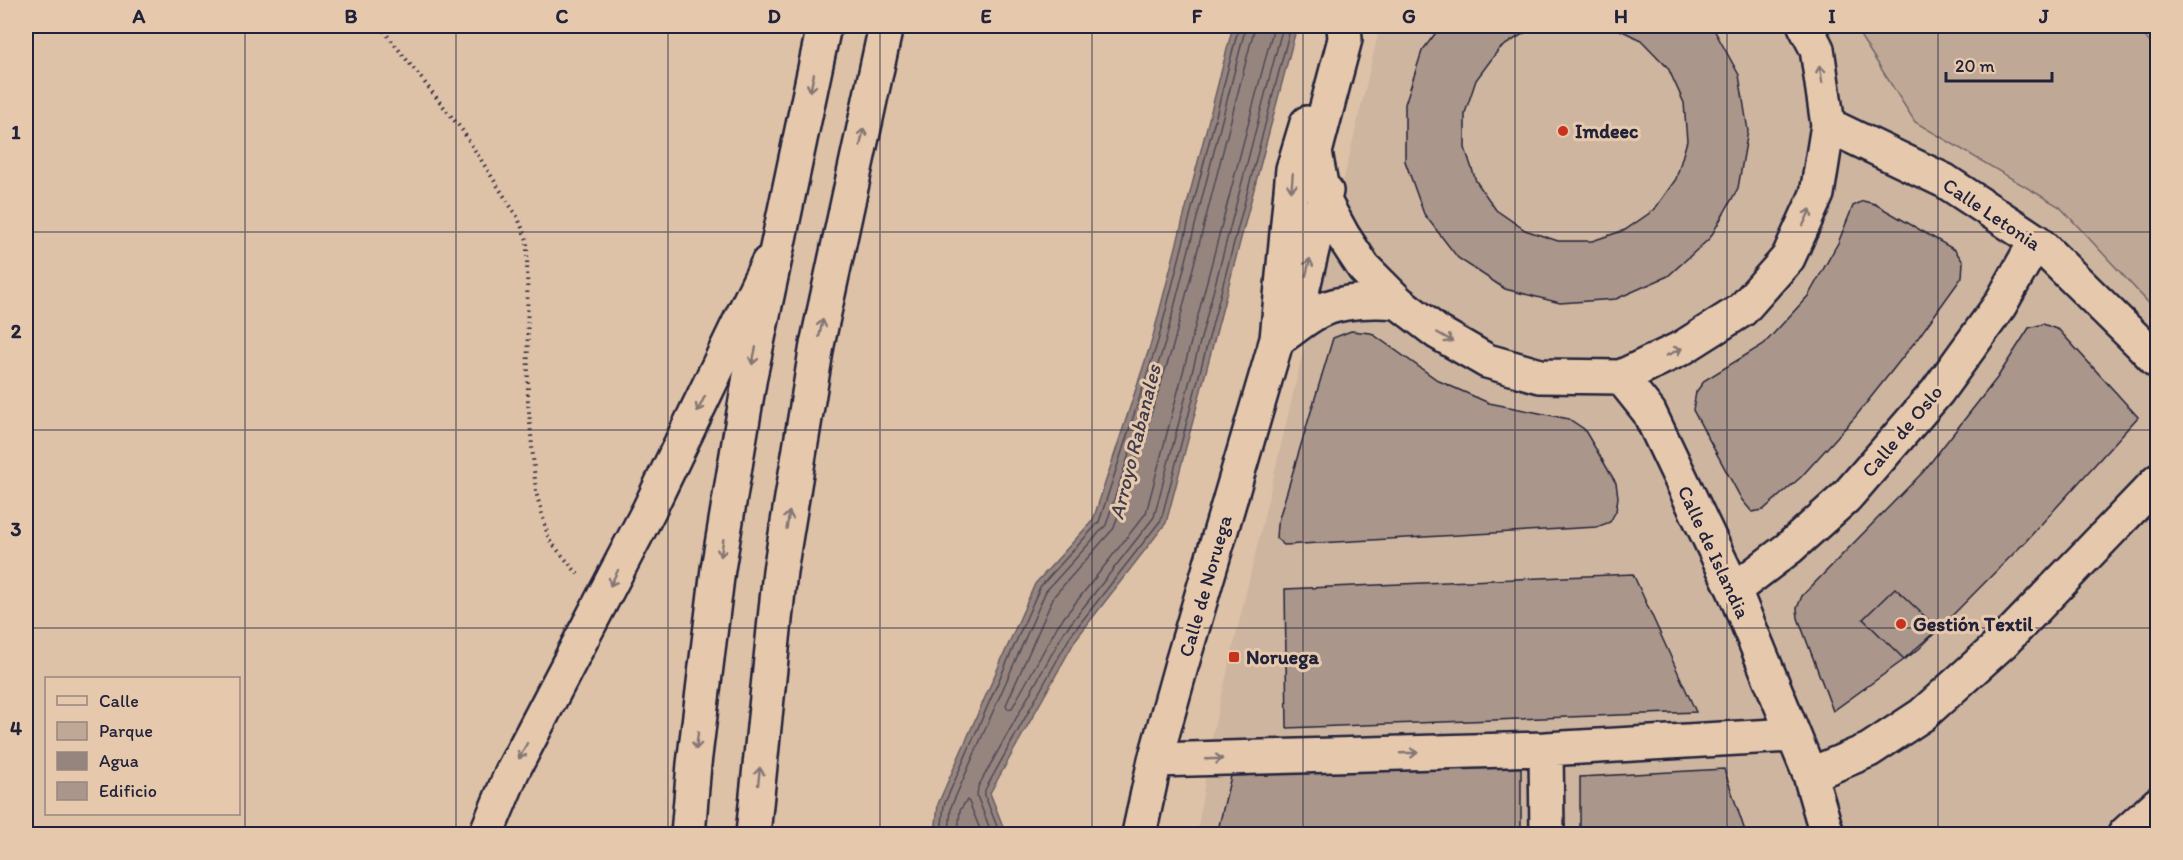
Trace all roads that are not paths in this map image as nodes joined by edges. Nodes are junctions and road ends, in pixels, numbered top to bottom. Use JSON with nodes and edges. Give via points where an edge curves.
{"nodes":[{"id":1,"x":824,"y":26,"type":"edge"},
{"id":2,"x":886,"y":26,"type":"edge"},
{"id":3,"x":1335,"y":26,"type":"edge"},
{"id":4,"x":1344,"y":26,"type":"edge"},
{"id":5,"x":1366,"y":26,"type":"edge"},
{"id":6,"x":1806,"y":26,"type":"edge"},
{"id":7,"x":1828,"y":125,"type":"junction"},
{"id":8,"x":1324,"y":201,"type":"junction"},
{"id":9,"x":780,"y":237,"type":"junction"},
{"id":10,"x":2036,"y":241,"type":"junction"},
{"id":11,"x":1398,"y":302,"type":"junction"},
{"id":12,"x":1277,"y":339,"type":"junction"},
{"id":13,"x":2157,"y":362,"type":"edge"},
{"id":14,"x":1621,"y":377,"type":"junction"},
{"id":15,"x":2157,"y":481,"type":"edge"},
{"id":16,"x":1734,"y":590,"type":"junction"},
{"id":17,"x":1793,"y":735,"type":"junction"},
{"id":18,"x":1546,"y":749,"type":"junction"},
{"id":19,"x":1155,"y":760,"type":"junction"},
{"id":20,"x":1810,"y":775,"type":"junction"},
{"id":21,"x":2157,"y":804,"type":"edge"},
{"id":22,"x":486,"y":834,"type":"edge"},
{"id":23,"x":688,"y":834,"type":"edge"},
{"id":24,"x":753,"y":834,"type":"edge"},
{"id":25,"x":1139,"y":834,"type":"edge"},
{"id":26,"x":1546,"y":834,"type":"edge"},
{"id":27,"x":1827,"y":834,"type":"edge"},
{"id":28,"x":2125,"y":834,"type":"edge"}],
"edges":[{"from":1,"to":9,"type":"street","one_way":true},
{"from":24,"to":2,"type":"street","one_way":true,"via":[[780,571],[815,357]]},
{"from":3,"to":12,"type":"street","name":"Calle de Noruega","one_way":true,"via":[[1293,169]]},
{"from":4,"to":8,"type":"street","name":"Calle de Noruega","via":[[1345,39],[1315,152]]},
{"from":5,"to":8,"type":"street","name":"Calle de Noruega"},
{"from":7,"to":6,"type":"street","one_way":true,"via":[[1817,49]]},
{"from":7,"to":10,"type":"street","name":"Calle Letonia","via":[[1945,182]]},
{"from":14,"to":7,"type":"street","one_way":true,"via":[[1682,348],[1742,310],[1788,258],[1817,194]]},
{"from":8,"to":11,"type":"street","via":[[1364,268]]},
{"from":12,"to":8,"type":"street","name":"Calle de Noruega","one_way":true,"via":[[1300,300]]},
{"from":9,"to":22,"type":"street","one_way":true,"via":[[654,499],[512,772]]},
{"from":9,"to":23,"type":"street","one_way":true,"via":[[750,376],[718,569]]},
{"from":10,"to":13,"type":"street","name":"Calle Letonia"},
{"from":10,"to":16,"type":"street","name":"Calle de Oslo","via":[[2000,305],[1937,392],[1846,497]]},
{"from":11,"to":12,"type":"street","via":[[1372,300],[1320,311]]},
{"from":11,"to":14,"type":"street","one_way":true,"via":[[1437,332],[1487,361],[1540,376]]},
{"from":12,"to":19,"type":"street","name":"Calle de Noruega"},
{"from":14,"to":16,"type":"street","name":"Calle de Islandia","via":[[1649,412]]},
{"from":15,"to":20,"type":"street","via":[[2002,643],[1922,715],[1869,750]]},
{"from":16,"to":17,"type":"street","name":"Calle de Islandia"},
{"from":17,"to":18,"type":"street"},
{"from":17,"to":20,"type":"street","name":"Calle de Islandia"},
{"from":19,"to":18,"type":"street","one_way":true},
{"from":18,"to":26,"type":"street"},
{"from":19,"to":25,"type":"street","name":"Calle de Noruega"},
{"from":20,"to":27,"type":"street","name":"Calle de Islandia"},
{"from":21,"to":28,"type":"street"}]}
